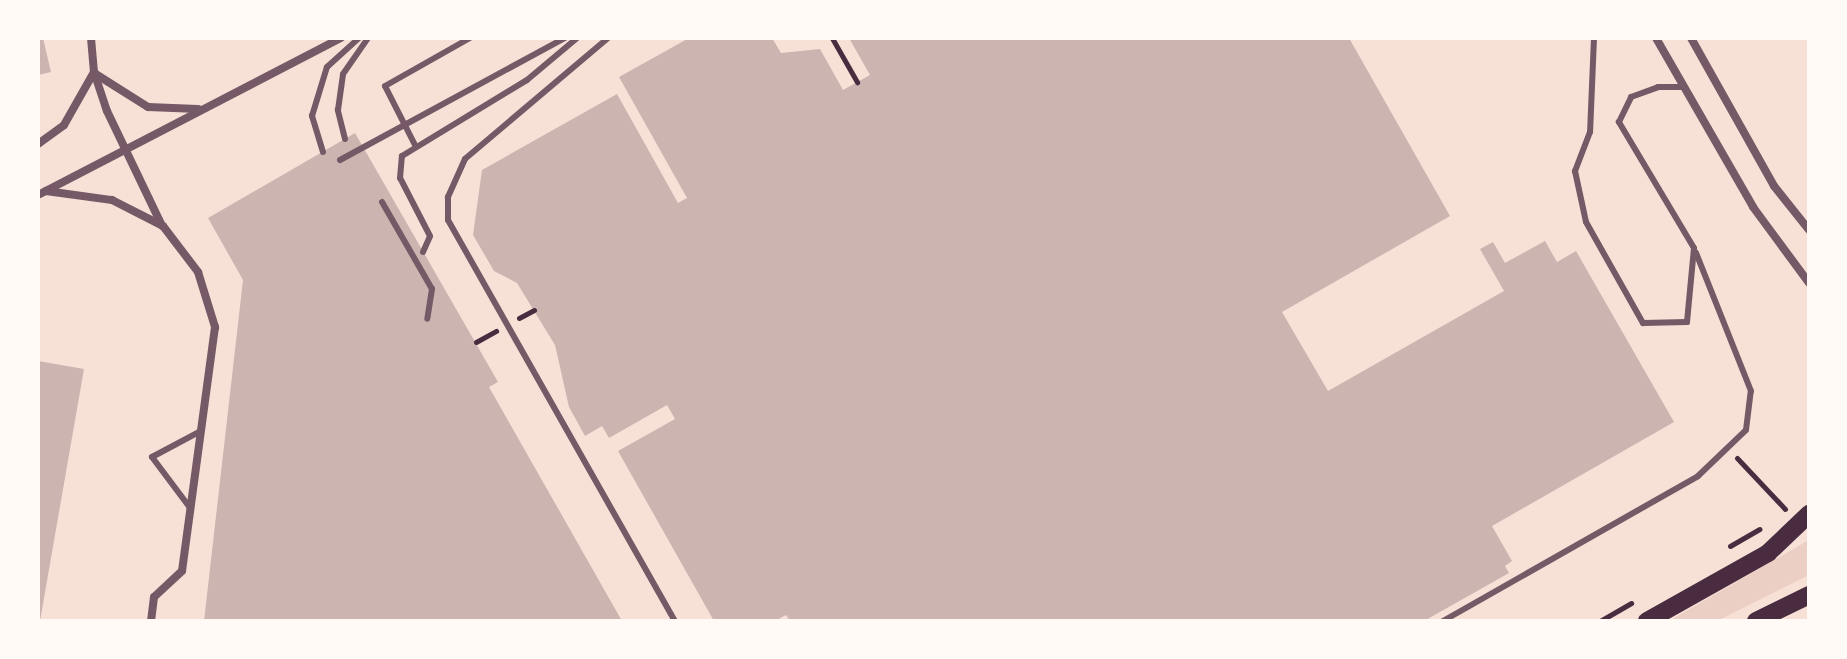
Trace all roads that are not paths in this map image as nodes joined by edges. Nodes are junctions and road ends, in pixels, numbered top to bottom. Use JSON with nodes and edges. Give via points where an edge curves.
{"nodes":[{"id":1,"x":91,"y":38,"type":"edge"},
{"id":2,"x":341,"y":38,"type":"edge"},
{"id":3,"x":359,"y":38,"type":"edge"},
{"id":4,"x":368,"y":38,"type":"edge"},
{"id":5,"x":470,"y":38,"type":"edge"},
{"id":6,"x":565,"y":38,"type":"edge"},
{"id":7,"x":577,"y":38,"type":"edge"},
{"id":8,"x":608,"y":38,"type":"edge"},
{"id":9,"x":1594,"y":38,"type":"edge"},
{"id":10,"x":1656,"y":38,"type":"edge"},
{"id":11,"x":1691,"y":38,"type":"edge"},
{"id":12,"x":94,"y":72,"type":"junction"},
{"id":13,"x":1684,"y":87,"type":"junction"},
{"id":14,"x":203,"y":109,"type":"junction"},
{"id":15,"x":345,"y":139,"type":"dead end"},
{"id":16,"x":38,"y":144,"type":"edge"},
{"id":17,"x":415,"y":145,"type":"junction"},
{"id":18,"x":127,"y":149,"type":"junction"},
{"id":19,"x":323,"y":152,"type":"dead end"},
{"id":20,"x":340,"y":160,"type":"dead end"},
{"id":21,"x":42,"y":193,"type":"edge"},
{"id":22,"x":382,"y":202,"type":"dead end"},
{"id":23,"x":163,"y":226,"type":"junction"},
{"id":24,"x":1809,"y":230,"type":"edge"},
{"id":25,"x":1694,"y":248,"type":"junction"},
{"id":26,"x":423,"y":252,"type":"dead end"},
{"id":27,"x":1809,"y":283,"type":"edge"},
{"id":28,"x":427,"y":319,"type":"dead end"},
{"id":29,"x":204,"y":430,"type":"junction"},
{"id":30,"x":193,"y":512,"type":"junction"},
{"id":31,"x":1809,"y":514,"type":"edge"},
{"id":32,"x":1809,"y":595,"type":"edge"},
{"id":33,"x":151,"y":621,"type":"edge"},
{"id":34,"x":675,"y":621,"type":"edge"},
{"id":35,"x":1443,"y":621,"type":"edge"},
{"id":36,"x":1647,"y":621,"type":"edge"},
{"id":37,"x":1756,"y":621,"type":"edge"}],
"edges":[{"from":1,"to":12,"type":"street"},
{"from":2,"to":14,"type":"street"},
{"from":3,"to":19,"type":"lane","via":[[327,67],[312,116]]},
{"from":4,"to":15,"type":"lane","via":[[343,74],[338,110]]},
{"from":5,"to":17,"type":"lane","via":[[385,86]]},
{"from":6,"to":20,"type":"lane"},
{"from":7,"to":17,"type":"lane","via":[[527,80]]},
{"from":8,"to":34,"type":"lane","via":[[465,159],[448,197],[456,240]]},
{"from":9,"to":25,"type":"lane","via":[[1590,132],[1575,171],[1586,222],[1643,323],[1687,322]]},
{"from":10,"to":13,"type":"street"},
{"from":11,"to":24,"type":"street","via":[[1774,186]]},
{"from":12,"to":14,"type":"street","via":[[148,107]]},
{"from":12,"to":16,"type":"street","via":[[64,125]]},
{"from":12,"to":18,"type":"street"},
{"from":13,"to":25,"type":"lane","via":[[1658,87],[1631,97],[1619,122]]},
{"from":13,"to":27,"type":"street","via":[[1753,207]]},
{"from":14,"to":18,"type":"street"},
{"from":17,"to":26,"type":"lane","via":[[402,156],[400,178],[430,236]]},
{"from":18,"to":21,"type":"street"},
{"from":18,"to":23,"type":"street"},
{"from":21,"to":23,"type":"street","via":[[112,200]]},
{"from":22,"to":28,"type":"lane","via":[[432,289]]},
{"from":23,"to":29,"type":"street","via":[[198,272],[215,327]]},
{"from":25,"to":35,"type":"lane","via":[[1751,391],[1751,415],[1734,446],[1698,476]]},
{"from":29,"to":30,"type":"street"},
{"from":29,"to":30,"type":"lane","via":[[152,457]]},
{"from":30,"to":33,"type":"street","via":[[182,571],[154,597]]},
{"from":31,"to":36,"type":"main road","via":[[1768,553]]},
{"from":32,"to":37,"type":"main road"}]}
